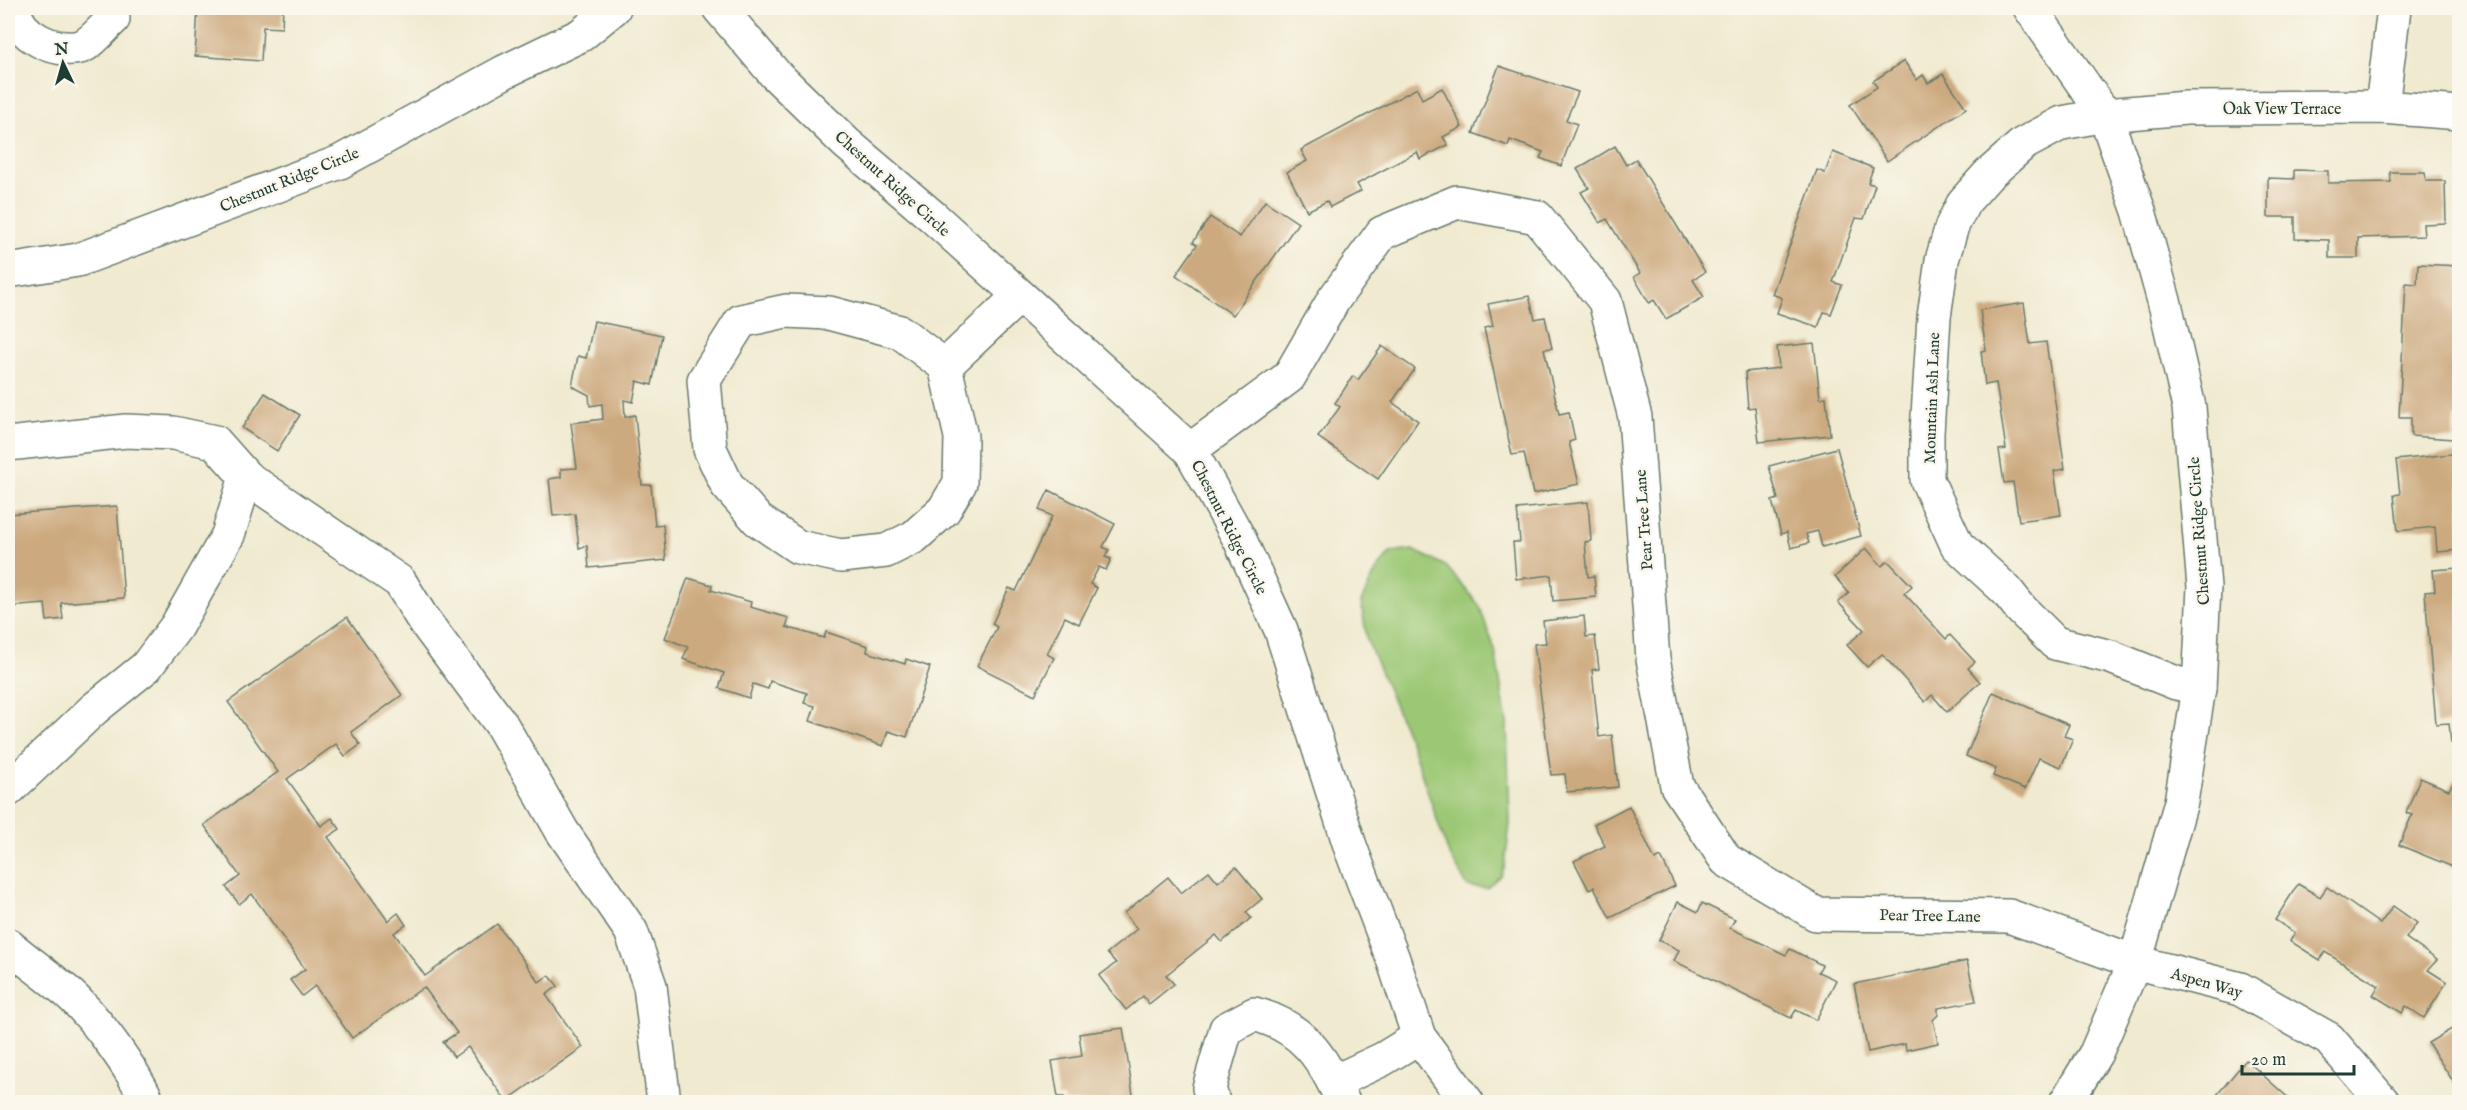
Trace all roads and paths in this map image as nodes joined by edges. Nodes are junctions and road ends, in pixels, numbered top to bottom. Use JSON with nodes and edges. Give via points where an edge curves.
{"nodes":[{"id":1,"x":14,"y":8,"type":"edge"},
{"id":2,"x":112,"y":8,"type":"edge"},
{"id":3,"x":614,"y":8,"type":"edge"},
{"id":4,"x":719,"y":8,"type":"edge"},
{"id":5,"x":2030,"y":8,"type":"edge"},
{"id":6,"x":2394,"y":8,"type":"edge"},
{"id":7,"x":2382,"y":107,"type":"junction"},
{"id":8,"x":2460,"y":113,"type":"edge"},
{"id":9,"x":2105,"y":115,"type":"junction"},
{"id":10,"x":8,"y":271,"type":"edge"},
{"id":11,"x":1018,"y":297,"type":"junction"},
{"id":12,"x":945,"y":366,"type":"junction"},
{"id":13,"x":8,"y":444,"type":"edge"},
{"id":14,"x":1190,"y":450,"type":"junction"},
{"id":15,"x":246,"y":477,"type":"junction"},
{"id":16,"x":2199,"y":688,"type":"junction"},
{"id":17,"x":8,"y":790,"type":"edge"},
{"id":18,"x":8,"y":945,"type":"edge"},
{"id":19,"x":2135,"y":962,"type":"junction"},
{"id":20,"x":1419,"y":1038,"type":"junction"},
{"id":21,"x":1339,"y":1092,"type":"edge"},
{"id":22,"x":148,"y":1102,"type":"edge"},
{"id":23,"x":664,"y":1102,"type":"edge"},
{"id":24,"x":1213,"y":1102,"type":"edge"},
{"id":25,"x":1467,"y":1102,"type":"edge"},
{"id":26,"x":2066,"y":1102,"type":"edge"},
{"id":27,"x":2383,"y":1102,"type":"edge"}],
"edges":[{"from":1,"to":2,"type":"street","via":[[26,33],[60,49],[83,47],[113,19]]},
{"from":3,"to":10,"type":"street","name":"Chestnut Ridge Circle","via":[[580,34],[340,162],[78,260]]},
{"from":4,"to":11,"type":"street","name":"Chestnut Ridge Circle","via":[[775,74]]},
{"from":5,"to":9,"type":"street","name":"Chestnut Ridge Circle"},
{"from":6,"to":7,"type":"street"},
{"from":7,"to":8,"type":"street","name":"Oak View Terrace"},
{"from":7,"to":9,"type":"street","name":"Oak View Terrace","via":[[2186,108]]},
{"from":9,"to":16,"type":"street","name":"Chestnut Ridge Circle","via":[[2139,211],[2189,407],[2204,587]]},
{"from":9,"to":16,"type":"street","name":"Mountain Ash Lane","via":[[2062,123],[2022,144],[1964,202],[1952,225],[1942,260],[1934,317],[1928,480],[1957,546],[2006,590],[2055,643],[2111,657],[2175,683]]},
{"from":11,"to":12,"type":"street"},
{"from":11,"to":14,"type":"street","name":"Chestnut Ridge Circle"},
{"from":12,"to":12,"type":"street","via":[[900,332],[829,313],[786,311],[741,321],[704,380],[710,449],[727,485],[758,520],[798,547],[841,556],[886,551],[914,537],[944,510],[960,483],[961,437]]},
{"from":13,"to":15,"type":"street","via":[[126,431],[173,433],[215,442]]},
{"from":14,"to":19,"type":"street","name":"Pear Tree Lane","via":[[1289,377],[1334,299],[1382,234],[1457,202],[1537,217],[1605,301],[1635,417],[1653,659],[1677,786],[1726,860],[1816,914],[2010,916]]},
{"from":14,"to":20,"type":"street","name":"Chestnut Ridge Circle","via":[[1240,540],[1281,630],[1351,849]]},
{"from":15,"to":17,"type":"street","via":[[228,535],[176,627],[146,667],[94,709]]},
{"from":15,"to":23,"type":"street","via":[[400,582],[501,724],[562,831],[631,931],[650,986]]},
{"from":16,"to":19,"type":"street","name":"Chestnut Ridge Circle","via":[[2181,802]]},
{"from":18,"to":22,"type":"street","via":[[68,993],[104,1034]]},
{"from":19,"to":26,"type":"street","name":"Chestnut Ridge Circle","via":[[2096,1053]]},
{"from":19,"to":27,"type":"street","name":"Aspen Way","via":[[2241,989],[2329,1039]]},
{"from":20,"to":21,"type":"street"},
{"from":20,"to":25,"type":"street","name":"Chestnut Ridge Circle"},
{"from":21,"to":24,"type":"street","via":[[1318,1053],[1290,1028],[1254,1014],[1226,1029],[1209,1088]]}]}
